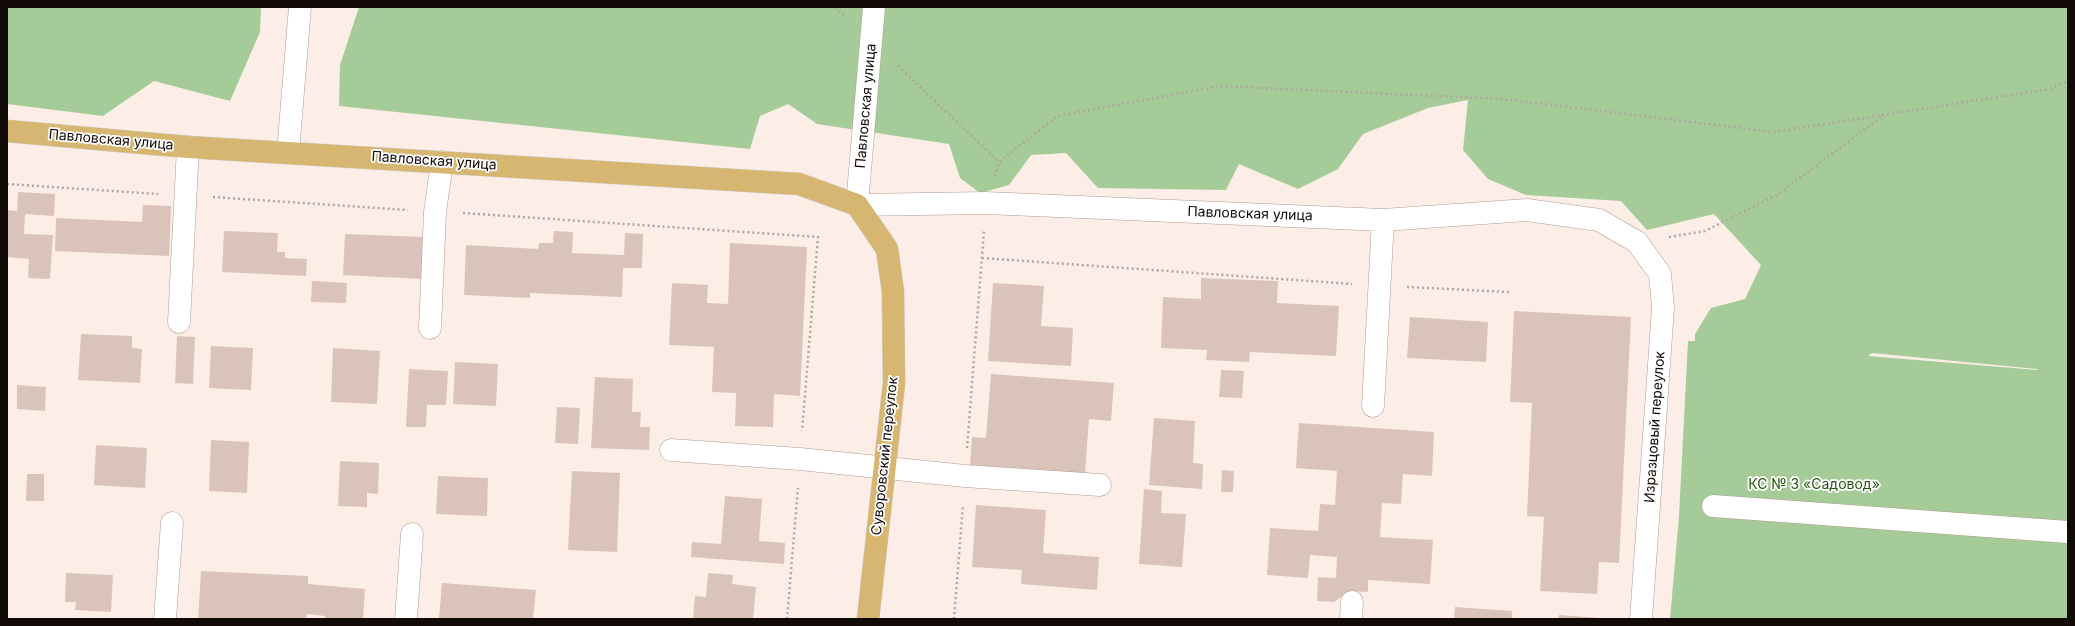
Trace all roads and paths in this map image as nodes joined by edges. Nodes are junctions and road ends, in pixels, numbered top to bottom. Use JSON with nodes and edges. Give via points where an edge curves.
{"nodes":[{"id":1,"x":300,"y":7,"type":"edge"},
{"id":2,"x":874,"y":7,"type":"edge"},
{"id":3,"x":871,"y":41,"type":"junction"},
{"id":4,"x":1885,"y":115,"type":"dead end"},
{"id":5,"x":7,"y":131,"type":"edge"},
{"id":6,"x":188,"y":147,"type":"junction"},
{"id":7,"x":288,"y":152,"type":"junction"},
{"id":8,"x":442,"y":162,"type":"junction"},
{"id":9,"x":999,"y":162,"type":"dead end"},
{"id":10,"x":7,"y":184,"type":"edge"},
{"id":11,"x":186,"y":195,"type":"junction"},
{"id":12,"x":857,"y":205,"type":"junction"},
{"id":13,"x":435,"y":212,"type":"junction"},
{"id":14,"x":1383,"y":220,"type":"junction"},
{"id":15,"x":1637,"y":242,"type":"junction"},
{"id":16,"x":982,"y":258,"type":"dead end"},
{"id":17,"x":1380,"y":286,"type":"junction"},
{"id":18,"x":1509,"y":292,"type":"dead end"},
{"id":19,"x":179,"y":322,"type":"dead end"},
{"id":20,"x":430,"y":328,"type":"dead end"},
{"id":21,"x":1373,"y":406,"type":"dead end"},
{"id":22,"x":671,"y":450,"type":"dead end"},
{"id":23,"x":800,"y":460,"type":"junction"},
{"id":24,"x":885,"y":468,"type":"junction"},
{"id":25,"x":1100,"y":485,"type":"dead end"},
{"id":26,"x":1713,"y":506,"type":"dead end"},
{"id":27,"x":172,"y":523,"type":"dead end"},
{"id":28,"x":2068,"y":532,"type":"edge"},
{"id":29,"x":412,"y":534,"type":"dead end"},
{"id":30,"x":165,"y":619,"type":"edge"},
{"id":31,"x":406,"y":619,"type":"edge"},
{"id":32,"x":787,"y":619,"type":"edge"},
{"id":33,"x":868,"y":619,"type":"edge"},
{"id":34,"x":1642,"y":619,"type":"edge"}],
"edges":[{"from":1,"to":7,"type":"street"},
{"from":2,"to":3,"type":"street","name":"Павловская улица"},
{"from":3,"to":9,"type":"path"},
{"from":3,"to":12,"type":"street","name":"Павловская улица"},
{"from":4,"to":15,"type":"path","via":[[1777,195],[1705,231]]},
{"from":5,"to":6,"type":"main road","name":"Павловская улица"},
{"from":6,"to":7,"type":"main road","name":"Павловская улица"},
{"from":6,"to":11,"type":"street"},
{"from":7,"to":8,"type":"main road","name":"Павловская улица"},
{"from":8,"to":12,"type":"main road","name":"Павловская улица","via":[[799,184]]},
{"from":8,"to":13,"type":"street"},
{"from":10,"to":11,"type":"path"},
{"from":11,"to":13,"type":"path"},
{"from":11,"to":19,"type":"street"},
{"from":12,"to":14,"type":"street","name":"Павловская улица","via":[[986,203]]},
{"from":12,"to":24,"type":"main road","name":"Суворовский переулок","via":[[887,249],[893,292],[894,383]]},
{"from":13,"to":20,"type":"street"},
{"from":13,"to":23,"type":"path","via":[[818,237]]},
{"from":14,"to":15,"type":"street","name":"Павловская улица","via":[[1527,210],[1599,220]]},
{"from":14,"to":17,"type":"street"},
{"from":15,"to":34,"type":"street","name":"Изразцовый переулок","via":[[1660,274],[1663,308]]},
{"from":16,"to":17,"type":"path"},
{"from":17,"to":18,"type":"path"},
{"from":17,"to":21,"type":"street"},
{"from":22,"to":23,"type":"street"},
{"from":23,"to":24,"type":"street"},
{"from":23,"to":32,"type":"path"},
{"from":24,"to":25,"type":"street"},
{"from":24,"to":33,"type":"main road","name":"Суворовский переулок"},
{"from":26,"to":28,"type":"street"},
{"from":27,"to":30,"type":"street"},
{"from":29,"to":31,"type":"street"}]}
